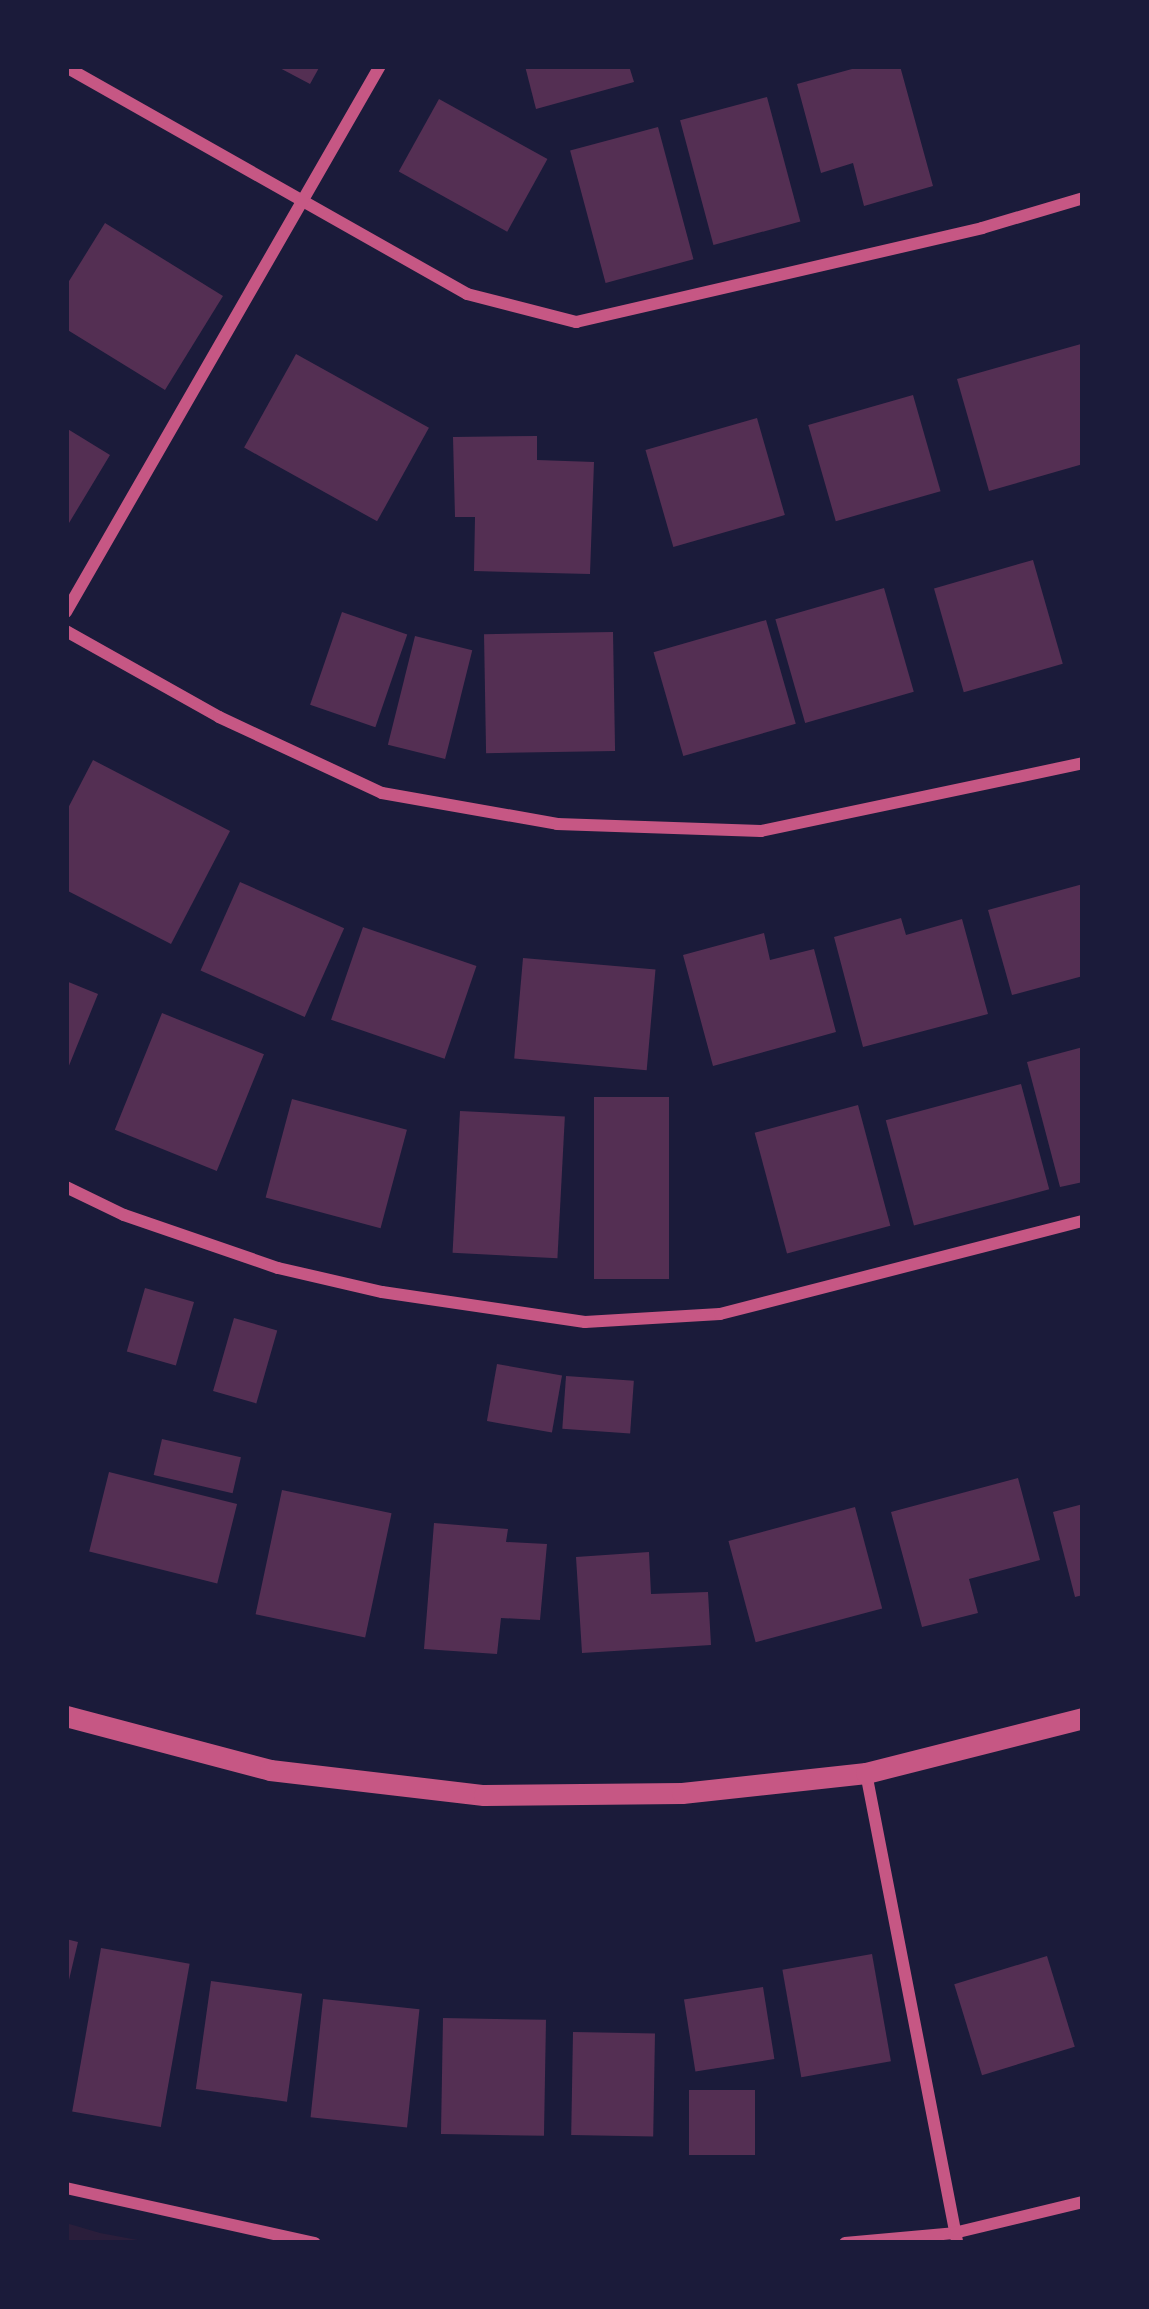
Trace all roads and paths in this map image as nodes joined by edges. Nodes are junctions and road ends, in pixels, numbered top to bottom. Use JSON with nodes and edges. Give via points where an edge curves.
{"nodes":[{"id":1,"x":380,"y":66,"type":"edge"},
{"id":2,"x":66,"y":67,"type":"edge"},
{"id":3,"x":304,"y":198,"type":"junction"},
{"id":4,"x":1083,"y":198,"type":"edge"},
{"id":5,"x":66,"y":612,"type":"edge"},
{"id":6,"x":66,"y":631,"type":"edge"},
{"id":7,"x":1083,"y":763,"type":"edge"},
{"id":8,"x":66,"y":1187,"type":"edge"},
{"id":9,"x":1083,"y":1221,"type":"edge"},
{"id":10,"x":66,"y":1716,"type":"edge"},
{"id":11,"x":1083,"y":1718,"type":"edge"},
{"id":12,"x":866,"y":1773,"type":"junction"},
{"id":13,"x":66,"y":2188,"type":"edge"},
{"id":14,"x":1083,"y":2202,"type":"edge"},
{"id":15,"x":956,"y":2238,"type":"edge"},
{"id":16,"x":315,"y":2243,"type":"edge"},
{"id":17,"x":845,"y":2243,"type":"edge"}],
"edges":[{"from":1,"to":3,"type":"street"},
{"from":2,"to":3,"type":"street"},
{"from":3,"to":4,"type":"street","via":[[467,294],[576,322]]},
{"from":3,"to":5,"type":"street"},
{"from":6,"to":7,"type":"street","via":[[219,717],[382,793],[557,824],[761,831]]},
{"from":8,"to":9,"type":"street","via":[[278,1268],[585,1322],[720,1314]]},
{"from":10,"to":12,"type":"street","via":[[270,1770],[484,1795],[682,1793]]},
{"from":11,"to":12,"type":"street"},
{"from":12,"to":15,"type":"street"},
{"from":13,"to":16,"type":"street"},
{"from":14,"to":15,"type":"street"},
{"from":15,"to":17,"type":"street"}]}
